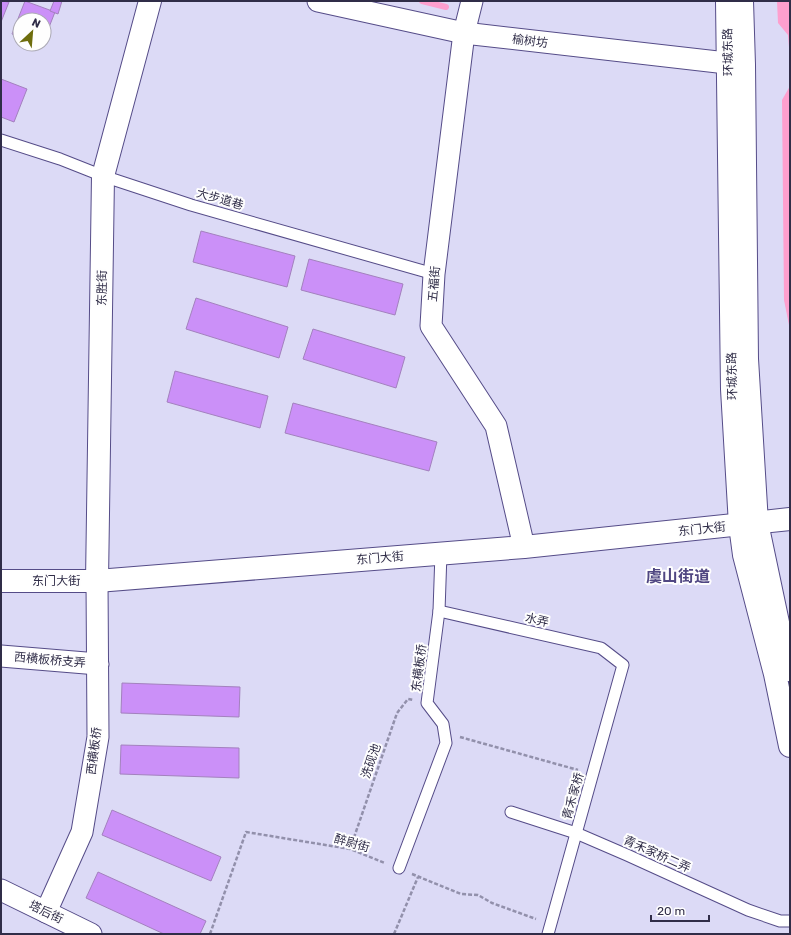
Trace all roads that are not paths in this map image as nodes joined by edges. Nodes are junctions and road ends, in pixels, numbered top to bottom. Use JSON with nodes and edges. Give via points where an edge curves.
{"nodes":[{"id":1,"x":150,"y":1,"type":"edge"},
{"id":2,"x":318,"y":1,"type":"edge"},
{"id":3,"x":472,"y":1,"type":"edge"},
{"id":4,"x":727,"y":1,"type":"edge"},
{"id":5,"x":742,"y":1,"type":"edge"},
{"id":6,"x":464,"y":33,"type":"junction"},
{"id":7,"x":736,"y":64,"type":"junction"},
{"id":8,"x":1,"y":140,"type":"edge"},
{"id":9,"x":103,"y":176,"type":"junction"},
{"id":10,"x":434,"y":274,"type":"junction"},
{"id":11,"x":790,"y":519,"type":"edge"},
{"id":12,"x":749,"y":524,"type":"junction"},
{"id":13,"x":524,"y":547,"type":"junction"},
{"id":14,"x":441,"y":554,"type":"junction"},
{"id":15,"x":1,"y":581,"type":"edge"},
{"id":16,"x":97,"y":581,"type":"junction"},
{"id":17,"x":439,"y":611,"type":"junction"},
{"id":18,"x":1,"y":656,"type":"edge"},
{"id":19,"x":98,"y":664,"type":"junction"},
{"id":20,"x":623,"y":665,"type":"joint"},
{"id":21,"x":790,"y":675,"type":"edge"},
{"id":22,"x":790,"y":746,"type":"edge"},
{"id":23,"x":512,"y":812,"type":"dead end"},
{"id":24,"x":576,"y":833,"type":"junction"},
{"id":25,"x":399,"y":868,"type":"road end"},
{"id":26,"x":1,"y":890,"type":"edge"},
{"id":27,"x":46,"y":912,"type":"junction"},
{"id":28,"x":790,"y":921,"type":"edge"},
{"id":29,"x":549,"y":929,"type":"edge"},
{"id":30,"x":91,"y":934,"type":"edge"}],
"edges":[{"from":1,"to":9,"type":"street","name":"东胜街"},
{"from":2,"to":6,"type":"street","name":"榆树坊"},
{"from":3,"to":6,"type":"street","name":"五福街"},
{"from":4,"to":7,"type":"street","name":"环城东路"},
{"from":5,"to":7,"type":"street","name":"环城东路"},
{"from":6,"to":7,"type":"street","name":"榆树坊"},
{"from":6,"to":10,"type":"street","name":"五福街"},
{"from":7,"to":12,"type":"street","name":"环城东路","via":[[747,359]]},
{"from":8,"to":9,"type":"lane","name":"大步道巷"},
{"from":9,"to":10,"type":"lane","name":"大步道巷","via":[[191,205]]},
{"from":9,"to":16,"type":"street","name":"东胜街"},
{"from":10,"to":13,"type":"street","name":"五福街","via":[[431,326],[496,426]]},
{"from":11,"to":12,"type":"street","name":"东门大街"},
{"from":12,"to":13,"type":"street","name":"东门大街"},
{"from":12,"to":21,"type":"street","name":"环城东路"},
{"from":12,"to":22,"type":"street","name":"环城东路","via":[[744,555]]},
{"from":13,"to":14,"type":"street","name":"东门大街"},
{"from":14,"to":16,"type":"street","name":"东门大街"},
{"from":14,"to":17,"type":"lane","name":"东横板桥"},
{"from":15,"to":16,"type":"street","name":"东门大街"},
{"from":16,"to":19,"type":"street","name":"西横板桥"},
{"from":17,"to":20,"type":"lane","name":"水弄","via":[[601,648]]},
{"from":17,"to":25,"type":"lane","name":"东横板桥","via":[[427,703],[443,724],[446,743]]},
{"from":18,"to":19,"type":"street","name":"西横板桥支弄"},
{"from":19,"to":27,"type":"street","name":"西横板桥","via":[[98,737],[82,832]]},
{"from":20,"to":24,"type":"lane","name":"青禾家桥"},
{"from":23,"to":24,"type":"lane","name":"青禾家桥二弄"},
{"from":24,"to":28,"type":"lane","name":"青禾家桥二弄","via":[[748,910],[780,921]]},
{"from":24,"to":29,"type":"lane","name":"青禾家桥"},
{"from":26,"to":27,"type":"street","name":"塔后街"},
{"from":27,"to":30,"type":"street","name":"塔后街"}]}
